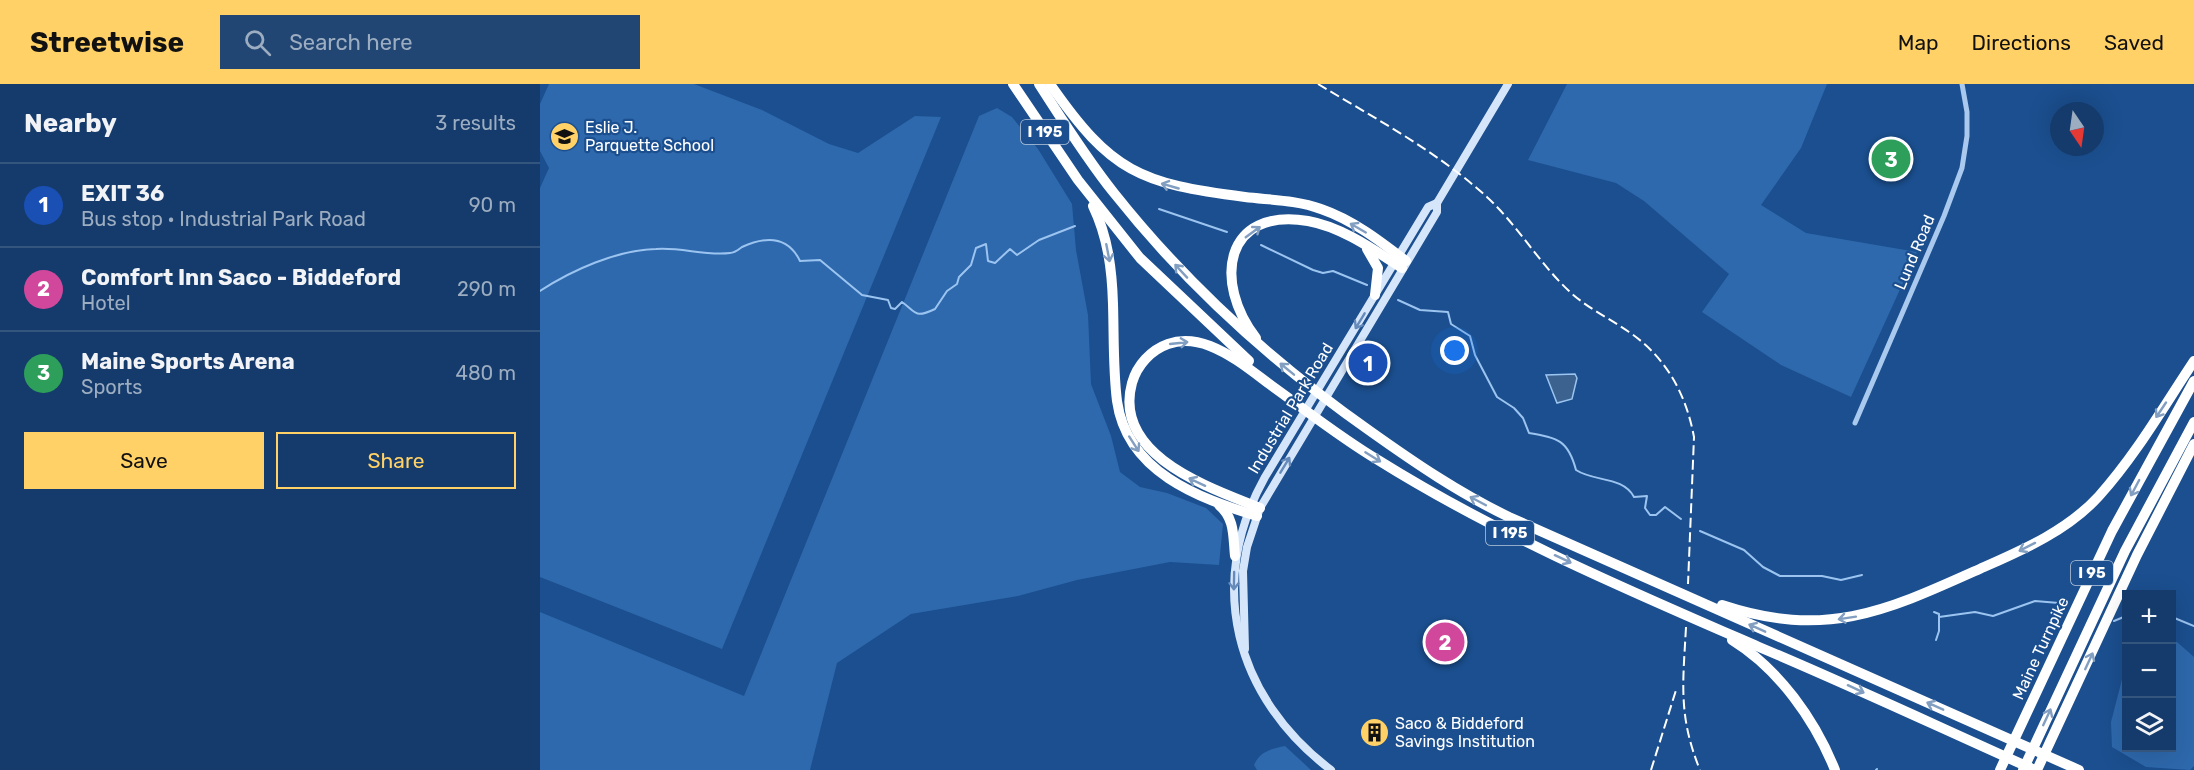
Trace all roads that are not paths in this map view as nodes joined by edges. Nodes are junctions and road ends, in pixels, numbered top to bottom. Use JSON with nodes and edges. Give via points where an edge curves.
{"nodes":[{"id":1,"x":1013,"y":84,"type":"edge"},
{"id":2,"x":1039,"y":84,"type":"edge"},
{"id":3,"x":1050,"y":84,"type":"edge"},
{"id":4,"x":1508,"y":84,"type":"edge"},
{"id":5,"x":1962,"y":84,"type":"edge"},
{"id":6,"x":1078,"y":180,"type":"junction"},
{"id":7,"x":1358,"y":241,"type":"junction"},
{"id":8,"x":1400,"y":262,"type":"junction"},
{"id":9,"x":1375,"y":295,"type":"junction"},
{"id":10,"x":1269,"y":355,"type":"junction"},
{"id":11,"x":2194,"y":361,"type":"edge"},
{"id":12,"x":2194,"y":381,"type":"edge"},
{"id":13,"x":1294,"y":402,"type":"junction"},
{"id":14,"x":2194,"y":422,"type":"edge"},
{"id":15,"x":1855,"y":423,"type":"dead end"},
{"id":16,"x":2194,"y":444,"type":"edge"},
{"id":17,"x":1209,"y":499,"type":"junction"},
{"id":18,"x":1254,"y":511,"type":"junction"},
{"id":19,"x":1235,"y":556,"type":"junction"},
{"id":20,"x":1666,"y":585,"type":"junction"},
{"id":21,"x":1706,"y":624,"type":"junction"},
{"id":22,"x":1245,"y":650,"type":"junction"},
{"id":23,"x":1331,"y":770,"type":"edge"},
{"id":24,"x":1835,"y":770,"type":"edge"},
{"id":25,"x":2000,"y":770,"type":"edge"},
{"id":26,"x":2023,"y":770,"type":"edge"},
{"id":27,"x":2036,"y":770,"type":"edge"},
{"id":28,"x":2079,"y":770,"type":"edge"}],
"edges":[{"from":1,"to":6,"type":"highway","number":"I 195"},
{"from":10,"to":2,"type":"highway","number":"I 195","one_way":true,"via":[[1148,235],[1080,147]]},
{"from":8,"to":3,"type":"highway","one_way":true,"via":[[1361,229],[1322,209],[1183,189],[1138,174],[1093,140]]},
{"from":4,"to":8,"type":"main road","name":"Industrial Park Road","via":[[1437,203],[1437,212]]},
{"from":5,"to":15,"type":"street","name":"Lund Road","via":[[1967,124],[1962,168]]},
{"from":6,"to":13,"type":"highway","number":"I 195","via":[[1140,258]]},
{"from":6,"to":17,"type":"highway","one_way":true,"via":[[1098,216],[1110,258],[1118,401],[1126,429],[1143,456],[1164,477]]},
{"from":7,"to":8,"type":"highway"},
{"from":7,"to":9,"type":"highway","via":[[1377,262]]},
{"from":10,"to":7,"type":"highway","one_way":true,"via":[[1248,327],[1233,295],[1230,272],[1239,245],[1257,227],[1289,219],[1324,225]]},
{"from":8,"to":9,"type":"main road","name":"Industrial Park Road"},
{"from":18,"to":8,"type":"main road","name":"Industrial Park Road","one_way":true},
{"from":9,"to":18,"type":"main road","name":"Industrial Park Road","one_way":true},
{"from":20,"to":10,"type":"highway","number":"I 195","one_way":true,"via":[[1485,505],[1430,474]]},
{"from":11,"to":20,"type":"highway","one_way":true,"via":[[2122,468],[2087,507],[2029,547],[1903,604],[1848,619],[1797,621],[1744,612]]},
{"from":12,"to":25,"type":"highway","name":"Maine Turnpike","number":"I 95","one_way":true,"via":[[2112,531]]},
{"from":18,"to":13,"type":"highway","one_way":true,"via":[[1183,476],[1155,453],[1132,411],[1133,378],[1154,351],[1179,342],[1201,343],[1231,356]]},
{"from":13,"to":21,"type":"highway","number":"I 195","one_way":true,"via":[[1438,496],[1551,554]]},
{"from":26,"to":14,"type":"highway","number":"I 95","one_way":true,"via":[[2125,551]]},
{"from":27,"to":16,"type":"highway","one_way":true},
{"from":17,"to":18,"type":"highway"},
{"from":17,"to":19,"type":"highway","via":[[1228,514]]},
{"from":18,"to":19,"type":"main road","name":"Industrial Park Road"},
{"from":18,"to":22,"type":"main road","name":"Industrial Park Road","via":[[1243,571]]},
{"from":19,"to":22,"type":"main road","name":"Industrial Park Road","one_way":true,"via":[[1235,611],[1239,639]]},
{"from":28,"to":20,"type":"highway","one_way":true},
{"from":21,"to":24,"type":"highway","via":[[1753,656],[1791,695],[1816,731]]},
{"from":21,"to":27,"type":"highway","one_way":true},
{"from":22,"to":23,"type":"main road","name":"Industrial Park Road","via":[[1281,723]]}]}
